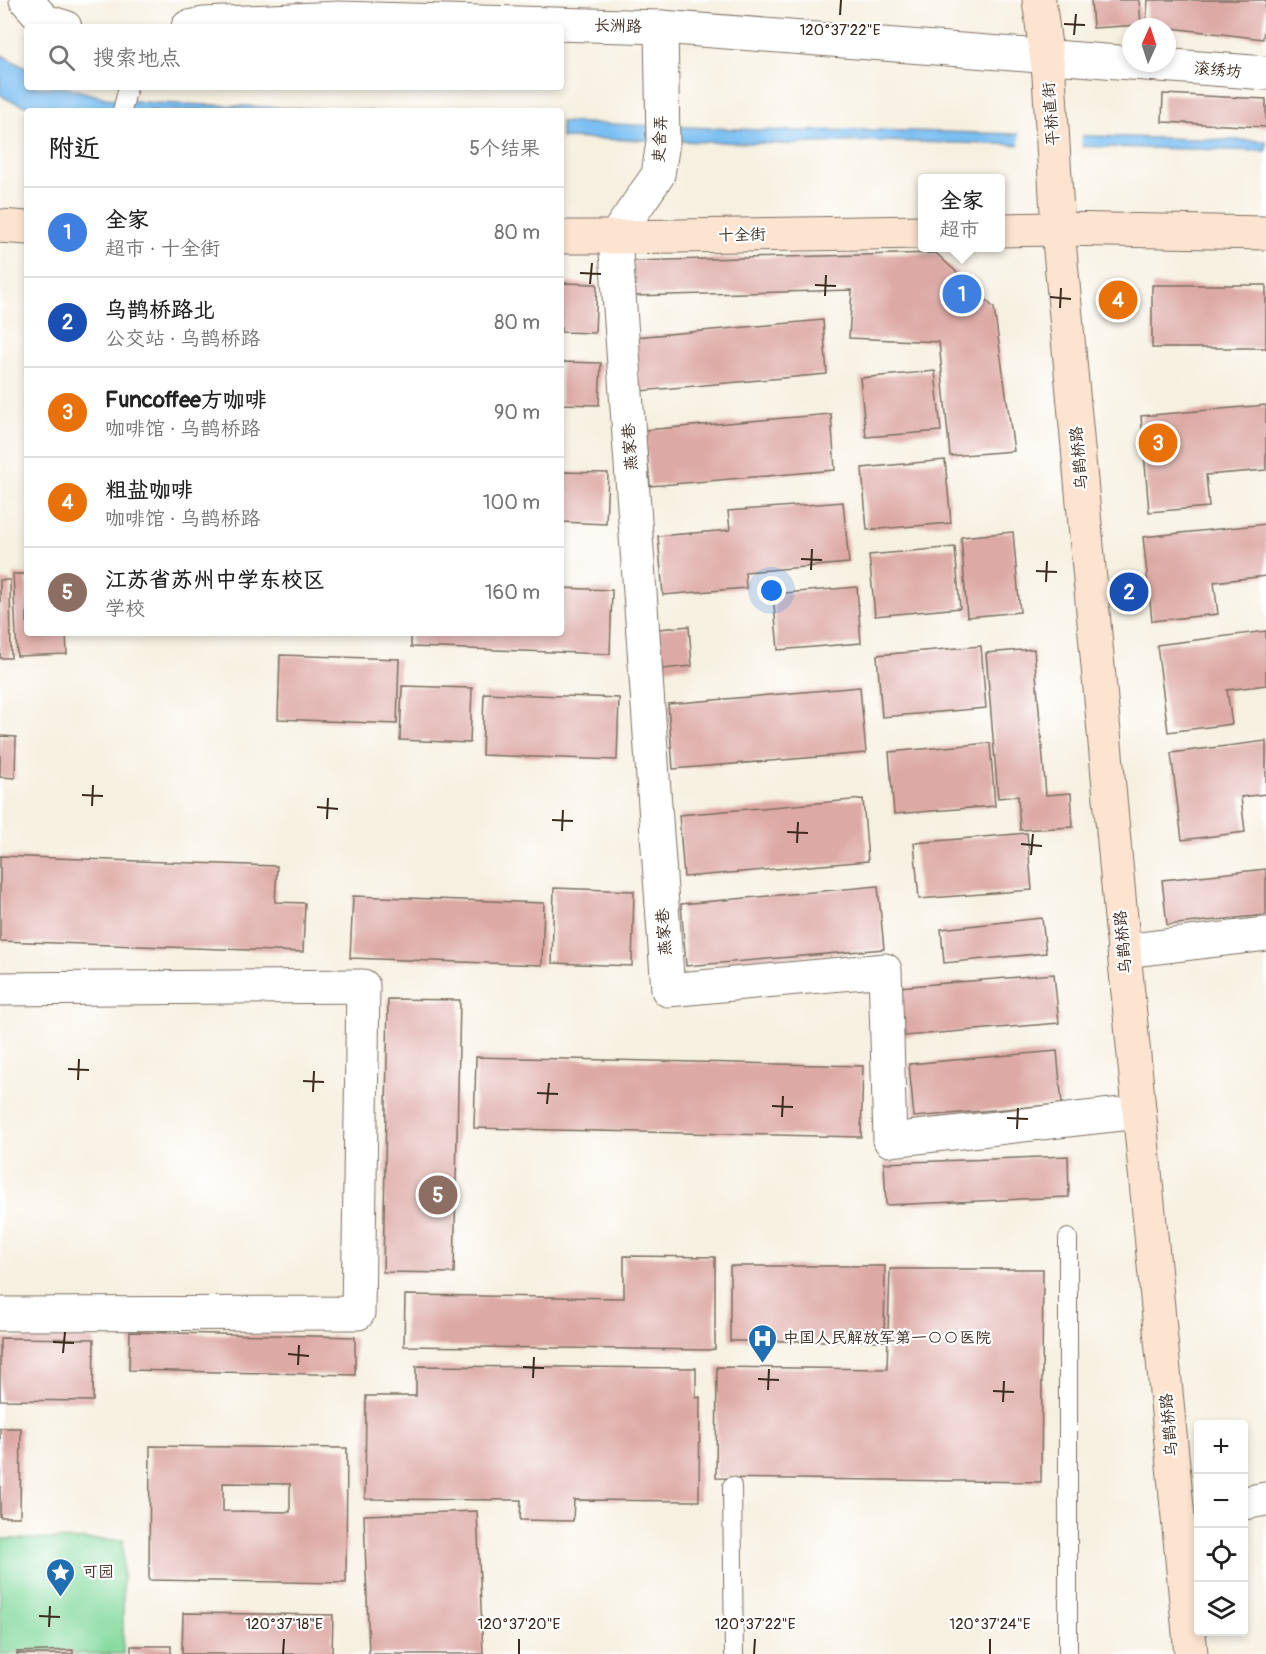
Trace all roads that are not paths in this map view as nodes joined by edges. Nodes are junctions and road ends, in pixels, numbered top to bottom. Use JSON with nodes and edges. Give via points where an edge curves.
{"nodes":[{"id":1,"x":26,"y":0,"type":"edge"},
{"id":2,"x":1038,"y":0,"type":"edge"},
{"id":3,"x":54,"y":24,"type":"edge"},
{"id":4,"x":204,"y":24,"type":"edge"},
{"id":5,"x":554,"y":24,"type":"edge"},
{"id":6,"x":564,"y":24,"type":"edge"},
{"id":7,"x":662,"y":27,"type":"junction"},
{"id":8,"x":1122,"y":63,"type":"edge"},
{"id":9,"x":1048,"y":66,"type":"junction"},
{"id":10,"x":1176,"y":67,"type":"edge"},
{"id":11,"x":1266,"y":74,"type":"edge"},
{"id":12,"x":127,"y":90,"type":"edge"},
{"id":13,"x":123,"y":108,"type":"edge"},
{"id":14,"x":0,"y":226,"type":"edge"},
{"id":15,"x":24,"y":228,"type":"edge"},
{"id":16,"x":1058,"y":229,"type":"junction"},
{"id":17,"x":1005,"y":230,"type":"edge"},
{"id":18,"x":918,"y":232,"type":"edge"},
{"id":19,"x":1266,"y":233,"type":"edge"},
{"id":20,"x":564,"y":237,"type":"edge"},
{"id":21,"x":615,"y":237,"type":"junction"},
{"id":22,"x":1266,"y":934,"type":"edge"},
{"id":23,"x":1124,"y":951,"type":"junction"},
{"id":24,"x":0,"y":989,"type":"edge"},
{"id":25,"x":1139,"y":1112,"type":"junction"},
{"id":26,"x":1068,"y":1238,"type":"dead end"},
{"id":27,"x":0,"y":1314,"type":"edge"},
{"id":28,"x":732,"y":1486,"type":"dead end"},
{"id":29,"x":1266,"y":1499,"type":"edge"},
{"id":30,"x":1248,"y":1502,"type":"edge"},
{"id":31,"x":1188,"y":1511,"type":"edge"},
{"id":32,"x":734,"y":1654,"type":"edge"},
{"id":33,"x":1068,"y":1654,"type":"edge"},
{"id":34,"x":1191,"y":1654,"type":"edge"}],
"edges":[{"from":1,"to":3,"type":"street","via":[[45,21]]},
{"from":2,"to":9,"type":"street","name":"平桥直街"},
{"from":4,"to":5,"type":"street","name":"长洲路","via":[[338,18]]},
{"from":6,"to":7,"type":"street","name":"长洲路"},
{"from":7,"to":9,"type":"street","name":"长洲路"},
{"from":7,"to":21,"type":"street","name":"吏舍弄","via":[[663,142],[658,176]]},
{"from":8,"to":9,"type":"street","name":"滚绣坊"},
{"from":9,"to":16,"type":"street","name":"平桥直街"},
{"from":10,"to":11,"type":"street","name":"滚绣坊"},
{"from":12,"to":13,"type":"lane"},
{"from":14,"to":15,"type":"street"},
{"from":16,"to":17,"type":"street"},
{"from":16,"to":19,"type":"street"},
{"from":16,"to":23,"type":"street","name":"乌鹊桥路"},
{"from":18,"to":21,"type":"street","name":"十全街"},
{"from":20,"to":21,"type":"street","name":"十全街"},
{"from":21,"to":25,"type":"street","name":"燕家巷","via":[[668,990],[885,970],[890,1140]]},
{"from":22,"to":23,"type":"street"},
{"from":23,"to":25,"type":"street","name":"乌鹊桥路"},
{"from":24,"to":27,"type":"street","via":[[363,986],[358,1313]]},
{"from":25,"to":31,"type":"street","name":"乌鹊桥路"},
{"from":26,"to":33,"type":"lane"},
{"from":28,"to":32,"type":"lane"},
{"from":29,"to":30,"type":"street"},
{"from":31,"to":34,"type":"street","name":"乌鹊桥路"}]}
